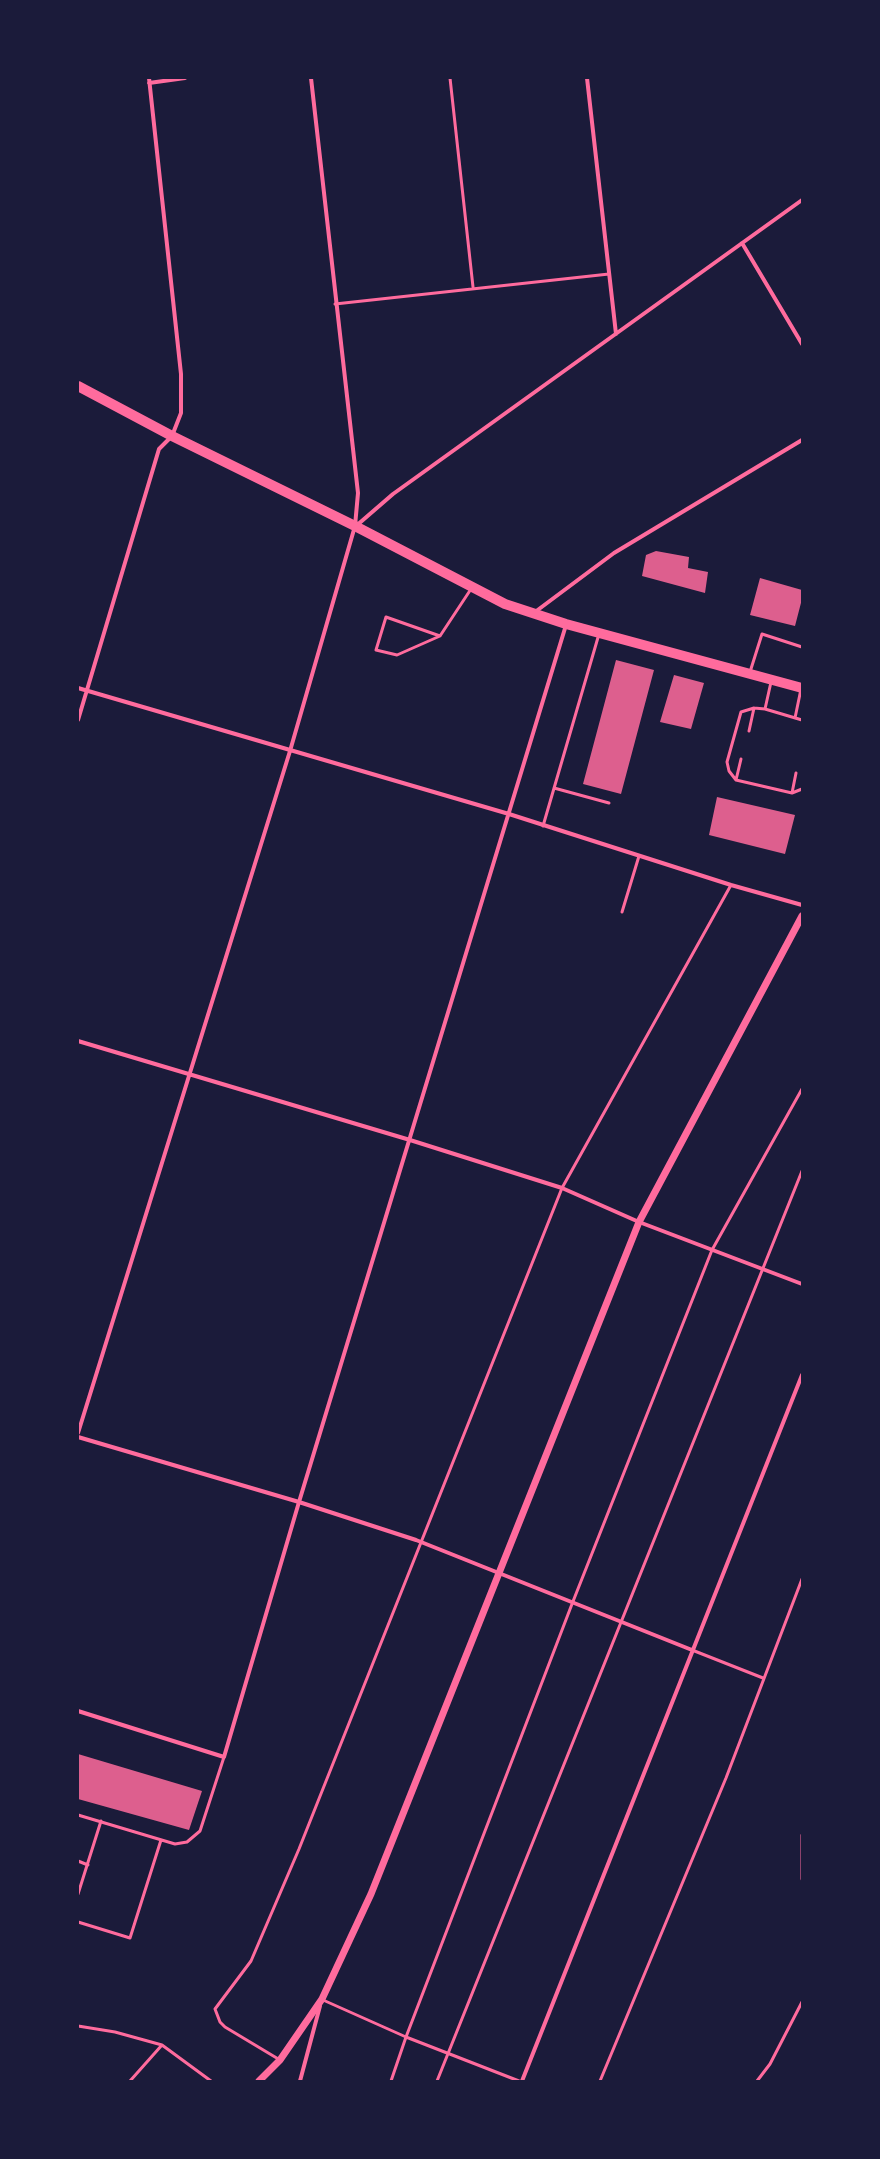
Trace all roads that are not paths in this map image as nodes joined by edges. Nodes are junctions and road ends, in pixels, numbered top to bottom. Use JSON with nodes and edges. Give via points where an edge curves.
{"nodes":[{"id":1,"x":185,"y":78,"type":"edge"},
{"id":2,"x":311,"y":78,"type":"edge"},
{"id":3,"x":450,"y":78,"type":"edge"},
{"id":4,"x":587,"y":78,"type":"edge"},
{"id":5,"x":149,"y":80,"type":"edge"},
{"id":6,"x":802,"y":200,"type":"edge"},
{"id":7,"x":742,"y":243,"type":"junction"},
{"id":8,"x":609,"y":274,"type":"junction"},
{"id":9,"x":473,"y":287,"type":"junction"},
{"id":10,"x":336,"y":304,"type":"junction"},
{"id":11,"x":616,"y":334,"type":"junction"},
{"id":12,"x":802,"y":344,"type":"edge"},
{"id":13,"x":78,"y":386,"type":"edge"},
{"id":14,"x":172,"y":436,"type":"junction"},
{"id":15,"x":802,"y":440,"type":"edge"},
{"id":16,"x":355,"y":526,"type":"junction"},
{"id":17,"x":472,"y":588,"type":"junction"},
{"id":18,"x":533,"y":614,"type":"junction"},
{"id":19,"x":566,"y":624,"type":"junction"},
{"id":20,"x":599,"y":633,"type":"junction"},
{"id":21,"x":440,"y":636,"type":"junction"},
{"id":22,"x":802,"y":647,"type":"edge"},
{"id":23,"x":750,"y":674,"type":"junction"},
{"id":24,"x":772,"y":680,"type":"junction"},
{"id":25,"x":802,"y":687,"type":"edge"},
{"id":26,"x":78,"y":688,"type":"edge"},
{"id":27,"x":87,"y":690,"type":"junction"},
{"id":28,"x":754,"y":708,"type":"junction"},
{"id":29,"x":765,"y":709,"type":"junction"},
{"id":30,"x":795,"y":718,"type":"junction"},
{"id":31,"x":78,"y":720,"type":"edge"},
{"id":32,"x":802,"y":720,"type":"edge"},
{"id":33,"x":749,"y":731,"type":"dead end"},
{"id":34,"x":290,"y":751,"type":"junction"},
{"id":35,"x":741,"y":759,"type":"dead end"},
{"id":36,"x":796,"y":774,"type":"dead end"},
{"id":37,"x":736,"y":780,"type":"junction"},
{"id":38,"x":554,"y":788,"type":"junction"},
{"id":39,"x":802,"y":788,"type":"edge"},
{"id":40,"x":792,"y":793,"type":"junction"},
{"id":41,"x":609,"y":802,"type":"dead end"},
{"id":42,"x":509,"y":814,"type":"junction"},
{"id":43,"x":543,"y":826,"type":"junction"},
{"id":44,"x":639,"y":856,"type":"junction"},
{"id":45,"x":731,"y":885,"type":"junction"},
{"id":46,"x":802,"y":905,"type":"edge"},
{"id":47,"x":622,"y":912,"type":"dead end"},
{"id":48,"x":802,"y":916,"type":"edge"},
{"id":49,"x":78,"y":1041,"type":"edge"},
{"id":50,"x":190,"y":1074,"type":"junction"},
{"id":51,"x":802,"y":1090,"type":"edge"},
{"id":52,"x":410,"y":1140,"type":"junction"},
{"id":53,"x":802,"y":1171,"type":"edge"},
{"id":54,"x":562,"y":1188,"type":"junction"},
{"id":55,"x":639,"y":1222,"type":"junction"},
{"id":56,"x":712,"y":1250,"type":"junction"},
{"id":57,"x":764,"y":1269,"type":"junction"},
{"id":58,"x":802,"y":1284,"type":"edge"},
{"id":59,"x":802,"y":1375,"type":"edge"},
{"id":60,"x":78,"y":1433,"type":"edge"},
{"id":61,"x":78,"y":1437,"type":"edge"},
{"id":62,"x":299,"y":1502,"type":"junction"},
{"id":63,"x":420,"y":1542,"type":"junction"},
{"id":64,"x":497,"y":1573,"type":"junction"},
{"id":65,"x":802,"y":1579,"type":"edge"},
{"id":66,"x":572,"y":1604,"type":"junction"},
{"id":67,"x":621,"y":1623,"type":"junction"},
{"id":68,"x":692,"y":1650,"type":"junction"},
{"id":69,"x":763,"y":1678,"type":"junction"},
{"id":70,"x":78,"y":1711,"type":"edge"},
{"id":71,"x":224,"y":1757,"type":"junction"},
{"id":72,"x":78,"y":1815,"type":"edge"},
{"id":73,"x":101,"y":1821,"type":"junction"},
{"id":74,"x":802,"y":1835,"type":"edge"},
{"id":75,"x":161,"y":1840,"type":"junction"},
{"id":76,"x":78,"y":1861,"type":"edge"},
{"id":77,"x":88,"y":1865,"type":"junction"},
{"id":78,"x":802,"y":1879,"type":"edge"},
{"id":79,"x":78,"y":1894,"type":"edge"},
{"id":80,"x":78,"y":1922,"type":"edge"},
{"id":81,"x":322,"y":1999,"type":"junction"},
{"id":82,"x":802,"y":2002,"type":"edge"},
{"id":83,"x":78,"y":2026,"type":"edge"},
{"id":84,"x":406,"y":2037,"type":"junction"},
{"id":85,"x":162,"y":2045,"type":"junction"},
{"id":86,"x":448,"y":2053,"type":"junction"},
{"id":87,"x":280,"y":2060,"type":"junction"},
{"id":88,"x":130,"y":2081,"type":"edge"},
{"id":89,"x":211,"y":2081,"type":"edge"},
{"id":90,"x":259,"y":2081,"type":"edge"},
{"id":91,"x":300,"y":2081,"type":"edge"},
{"id":92,"x":391,"y":2081,"type":"edge"},
{"id":93,"x":437,"y":2081,"type":"edge"},
{"id":94,"x":520,"y":2081,"type":"edge"},
{"id":95,"x":600,"y":2081,"type":"edge"},
{"id":96,"x":757,"y":2081,"type":"edge"}],
"edges":[{"from":1,"to":5,"type":"street"},
{"from":2,"to":10,"type":"street"},
{"from":3,"to":9,"type":"lane"},
{"from":4,"to":8,"type":"street"},
{"from":5,"to":14,"type":"street","via":[[181,374],[181,414]]},
{"from":6,"to":7,"type":"street"},
{"from":7,"to":11,"type":"street"},
{"from":7,"to":12,"type":"street"},
{"from":8,"to":9,"type":"lane"},
{"from":8,"to":11,"type":"street"},
{"from":9,"to":10,"type":"lane"},
{"from":10,"to":16,"type":"street","via":[[358,493]]},
{"from":11,"to":16,"type":"street","via":[[393,494]]},
{"from":13,"to":14,"type":"main road"},
{"from":14,"to":16,"type":"main road"},
{"from":14,"to":27,"type":"street","via":[[159,449]]},
{"from":15,"to":18,"type":"street","via":[[614,553]]},
{"from":16,"to":17,"type":"main road"},
{"from":16,"to":34,"type":"street"},
{"from":17,"to":18,"type":"main road"},
{"from":17,"to":21,"type":"lane"},
{"from":18,"to":19,"type":"main road"},
{"from":19,"to":20,"type":"main road"},
{"from":19,"to":42,"type":"street"},
{"from":20,"to":23,"type":"main road"},
{"from":20,"to":38,"type":"lane"},
{"from":21,"to":21,"type":"lane","via":[[386,617],[376,650],[398,655]]},
{"from":22,"to":23,"type":"lane","via":[[762,634]]},
{"from":23,"to":24,"type":"main road"},
{"from":24,"to":25,"type":"main road"},
{"from":24,"to":29,"type":"lane"},
{"from":25,"to":30,"type":"lane"},
{"from":26,"to":27,"type":"street"},
{"from":27,"to":31,"type":"street"},
{"from":27,"to":34,"type":"street"},
{"from":28,"to":29,"type":"lane"},
{"from":28,"to":33,"type":"lane"},
{"from":28,"to":37,"type":"lane","via":[[741,712],[727,762],[729,771]]},
{"from":29,"to":30,"type":"lane"},
{"from":30,"to":32,"type":"lane"},
{"from":34,"to":42,"type":"street"},
{"from":34,"to":50,"type":"street"},
{"from":35,"to":37,"type":"lane"},
{"from":36,"to":40,"type":"lane"},
{"from":37,"to":40,"type":"lane"},
{"from":38,"to":41,"type":"lane"},
{"from":38,"to":43,"type":"lane"},
{"from":39,"to":40,"type":"lane"},
{"from":42,"to":43,"type":"street"},
{"from":42,"to":52,"type":"street"},
{"from":43,"to":44,"type":"street"},
{"from":44,"to":45,"type":"street"},
{"from":44,"to":47,"type":"lane"},
{"from":45,"to":46,"type":"street"},
{"from":45,"to":54,"type":"lane"},
{"from":48,"to":55,"type":"street"},
{"from":49,"to":50,"type":"street"},
{"from":50,"to":52,"type":"street"},
{"from":50,"to":60,"type":"street"},
{"from":51,"to":56,"type":"lane"},
{"from":52,"to":54,"type":"street"},
{"from":52,"to":62,"type":"street"},
{"from":53,"to":57,"type":"lane"},
{"from":54,"to":55,"type":"street"},
{"from":54,"to":63,"type":"lane"},
{"from":55,"to":56,"type":"street"},
{"from":55,"to":64,"type":"street"},
{"from":56,"to":57,"type":"street"},
{"from":56,"to":66,"type":"lane"},
{"from":57,"to":58,"type":"street"},
{"from":57,"to":67,"type":"lane"},
{"from":59,"to":68,"type":"street"},
{"from":61,"to":62,"type":"street"},
{"from":62,"to":63,"type":"street"},
{"from":62,"to":71,"type":"street"},
{"from":63,"to":64,"type":"street"},
{"from":63,"to":87,"type":"lane","via":[[299,1849],[251,1961],[215,2009],[216,2016],[225,2027]]},
{"from":64,"to":66,"type":"street"},
{"from":64,"to":81,"type":"street","via":[[370,1894]]},
{"from":65,"to":69,"type":"lane"},
{"from":66,"to":67,"type":"street"},
{"from":66,"to":84,"type":"lane"},
{"from":67,"to":68,"type":"street"},
{"from":67,"to":86,"type":"lane"},
{"from":68,"to":69,"type":"lane"},
{"from":68,"to":94,"type":"street"},
{"from":69,"to":95,"type":"lane","via":[[726,1778]]},
{"from":70,"to":71,"type":"street"},
{"from":71,"to":75,"type":"lane","via":[[200,1831],[187,1842],[175,1844]]},
{"from":72,"to":73,"type":"lane"},
{"from":73,"to":75,"type":"lane"},
{"from":73,"to":77,"type":"lane"},
{"from":74,"to":78,"type":"lane"},
{"from":75,"to":80,"type":"lane","via":[[130,1938]]},
{"from":76,"to":77,"type":"lane"},
{"from":77,"to":79,"type":"lane"},
{"from":81,"to":84,"type":"lane"},
{"from":81,"to":87,"type":"street"},
{"from":81,"to":91,"type":"street"},
{"from":82,"to":96,"type":"lane","via":[[770,2064]]},
{"from":83,"to":85,"type":"lane","via":[[115,2032]]},
{"from":84,"to":86,"type":"lane"},
{"from":84,"to":92,"type":"lane"},
{"from":85,"to":88,"type":"lane"},
{"from":85,"to":89,"type":"lane"},
{"from":86,"to":93,"type":"lane"},
{"from":86,"to":94,"type":"lane"},
{"from":87,"to":90,"type":"street"}]}
